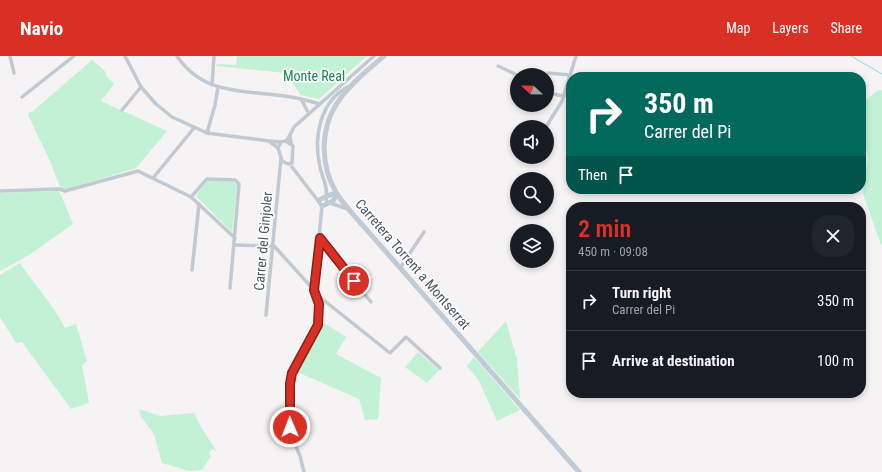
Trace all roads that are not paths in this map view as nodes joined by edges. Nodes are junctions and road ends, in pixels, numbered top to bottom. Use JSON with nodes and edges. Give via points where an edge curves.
{"nodes":[{"id":1,"x":10,"y":56,"type":"edge"},
{"id":2,"x":74,"y":56,"type":"edge"},
{"id":3,"x":125,"y":56,"type":"edge"},
{"id":4,"x":176,"y":56,"type":"edge"},
{"id":5,"x":214,"y":56,"type":"edge"},
{"id":6,"x":374,"y":56,"type":"edge"},
{"id":7,"x":384,"y":56,"type":"edge"},
{"id":8,"x":576,"y":56,"type":"edge"},
{"id":9,"x":498,"y":66,"type":"dead end"},
{"id":10,"x":510,"y":72,"type":"edge"},
{"id":11,"x":571,"y":72,"type":"edge"},
{"id":12,"x":14,"y":73,"type":"dead end"},
{"id":13,"x":554,"y":74,"type":"edge"},
{"id":14,"x":566,"y":75,"type":"edge"},
{"id":15,"x":212,"y":85,"type":"junction"},
{"id":16,"x":352,"y":85,"type":"junction"},
{"id":17,"x":140,"y":87,"type":"junction"},
{"id":18,"x":218,"y":87,"type":"junction"},
{"id":19,"x":566,"y":89,"type":"edge"},
{"id":20,"x":554,"y":94,"type":"edge"},
{"id":21,"x":564,"y":96,"type":"junction"},
{"id":22,"x":22,"y":97,"type":"dead end"},
{"id":23,"x":301,"y":98,"type":"junction"},
{"id":24,"x":320,"y":104,"type":"junction"},
{"id":25,"x":122,"y":110,"type":"dead end"},
{"id":26,"x":309,"y":114,"type":"junction"},
{"id":27,"x":550,"y":120,"type":"edge"},
{"id":28,"x":194,"y":128,"type":"junction"},
{"id":29,"x":207,"y":133,"type":"junction"},
{"id":30,"x":290,"y":135,"type":"junction"},
{"id":31,"x":269,"y":141,"type":"junction"},
{"id":32,"x":284,"y":141,"type":"junction"},
{"id":33,"x":291,"y":144,"type":"junction"},
{"id":34,"x":278,"y":148,"type":"junction"},
{"id":35,"x":281,"y":158,"type":"junction"},
{"id":36,"x":289,"y":164,"type":"junction"},
{"id":37,"x":280,"y":168,"type":"junction"},
{"id":38,"x":153,"y":178,"type":"junction"},
{"id":39,"x":0,"y":191,"type":"edge"},
{"id":40,"x":337,"y":194,"type":"junction"},
{"id":41,"x":326,"y":196,"type":"junction"},
{"id":42,"x":192,"y":197,"type":"junction"},
{"id":43,"x":321,"y":203,"type":"junction"},
{"id":44,"x":330,"y":203,"type":"junction"},
{"id":45,"x":199,"y":204,"type":"junction"},
{"id":46,"x":349,"y":210,"type":"junction"},
{"id":47,"x":424,"y":232,"type":"dead end"},
{"id":48,"x":235,"y":238,"type":"junction"},
{"id":49,"x":320,"y":238,"type":"junction"},
{"id":50,"x":234,"y":245,"type":"junction"},
{"id":51,"x":274,"y":246,"type":"junction"},
{"id":52,"x":400,"y":268,"type":"junction"},
{"id":53,"x":192,"y":270,"type":"dead end"},
{"id":54,"x":230,"y":288,"type":"dead end"},
{"id":55,"x":315,"y":292,"type":"junction"},
{"id":56,"x":371,"y":302,"type":"dead end"},
{"id":57,"x":266,"y":315,"type":"dead end"},
{"id":58,"x":440,"y":368,"type":"dead end"},
{"id":59,"x":304,"y":472,"type":"edge"},
{"id":60,"x":579,"y":472,"type":"edge"}],
"edges":[{"from":1,"to":12,"type":"street"},
{"from":2,"to":22,"type":"street"},
{"from":3,"to":17,"type":"street"},
{"from":4,"to":15,"type":"street","via":[[198,78]]},
{"from":5,"to":15,"type":"street"},
{"from":6,"to":24,"type":"street"},
{"from":7,"to":16,"type":"main road","name":"Carretera Torrent a Montserrat"},
{"from":8,"to":11,"type":"street"},
{"from":9,"to":10,"type":"street"},
{"from":13,"to":14,"type":"street"},
{"from":15,"to":18,"type":"street"},
{"from":16,"to":40,"type":"main road","name":"Carretera Torrent a Montserrat","via":[[333,110],[325,135],[326,168]]},
{"from":16,"to":41,"type":"street","via":[[329,102],[323,114],[318,149],[328,192]]},
{"from":17,"to":25,"type":"street"},
{"from":17,"to":28,"type":"street","via":[[172,117]]},
{"from":18,"to":23,"type":"street"},
{"from":18,"to":29,"type":"street"},
{"from":19,"to":21,"type":"street"},
{"from":20,"to":21,"type":"street"},
{"from":21,"to":27,"type":"street"},
{"from":23,"to":24,"type":"street"},
{"from":23,"to":26,"type":"street"},
{"from":24,"to":26,"type":"street"},
{"from":26,"to":30,"type":"street","via":[[294,127]]},
{"from":28,"to":29,"type":"street"},
{"from":28,"to":38,"type":"street"},
{"from":29,"to":31,"type":"street"},
{"from":30,"to":32,"type":"street"},
{"from":30,"to":33,"type":"street"},
{"from":31,"to":32,"type":"street"},
{"from":31,"to":34,"type":"street"},
{"from":32,"to":33,"type":"street"},
{"from":32,"to":34,"type":"street"},
{"from":33,"to":36,"type":"street","via":[[293,146]]},
{"from":34,"to":35,"type":"street"},
{"from":35,"to":36,"type":"street"},
{"from":35,"to":37,"type":"street","name":"Carrer del Ginjoler"},
{"from":36,"to":37,"type":"street"},
{"from":36,"to":43,"type":"street"},
{"from":37,"to":51,"type":"street","name":"Carrer del Ginjoler"},
{"from":38,"to":39,"type":"street","via":[[134,171],[65,191]]},
{"from":38,"to":42,"type":"street"},
{"from":40,"to":41,"type":"main road"},
{"from":40,"to":44,"type":"main road"},
{"from":40,"to":46,"type":"main road","name":"Carretera Torrent a Montserrat"},
{"from":41,"to":43,"type":"main road"},
{"from":41,"to":44,"type":"street","via":[[327,202]]},
{"from":42,"to":45,"type":"street"},
{"from":42,"to":48,"type":"street","via":[[207,179],[238,182]]},
{"from":43,"to":44,"type":"main road"},
{"from":43,"to":49,"type":"street"},
{"from":44,"to":46,"type":"street"},
{"from":45,"to":48,"type":"street"},
{"from":45,"to":53,"type":"street"},
{"from":46,"to":52,"type":"main road","name":"Carretera Torrent a Montserrat"},
{"from":47,"to":52,"type":"street"},
{"from":48,"to":50,"type":"street"},
{"from":49,"to":55,"type":"street"},
{"from":49,"to":56,"type":"street"},
{"from":50,"to":51,"type":"street"},
{"from":50,"to":54,"type":"street"},
{"from":51,"to":55,"type":"street"},
{"from":51,"to":57,"type":"street","name":"Carrer del Ginjoler"},
{"from":52,"to":60,"type":"main road","name":"Carretera Torrent a Montserrat"},
{"from":55,"to":58,"type":"street","via":[[390,353],[406,337]]},
{"from":55,"to":59,"type":"street","via":[[319,304],[318,325],[294,367],[290,384],[292,437]]}]}
